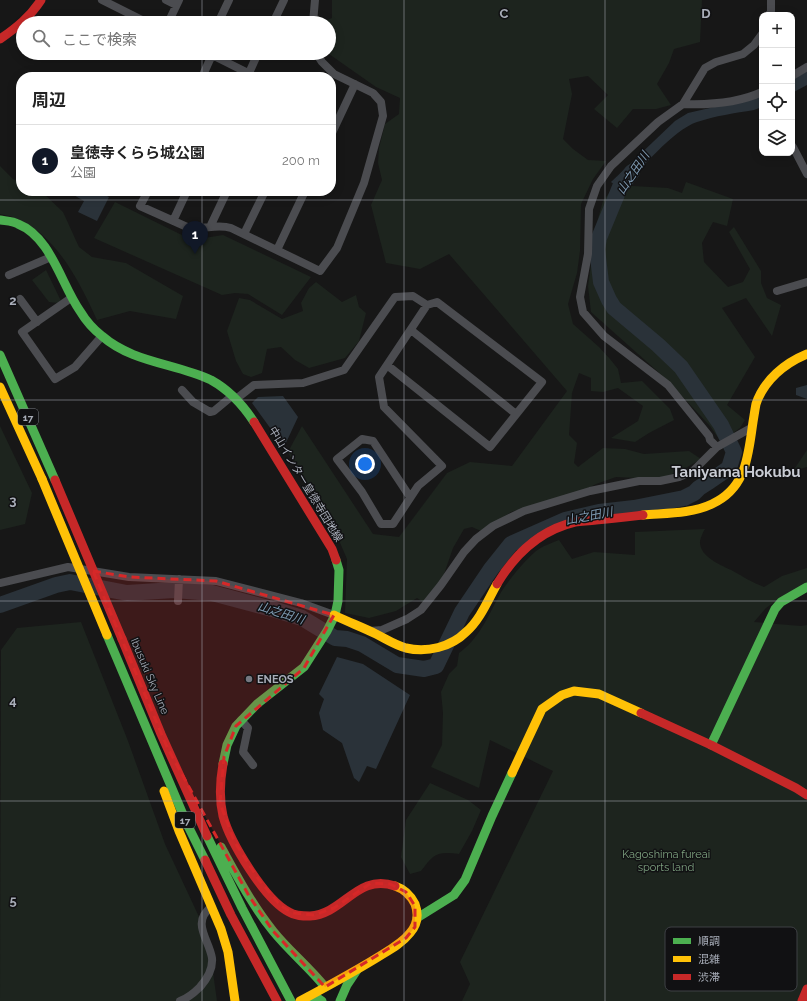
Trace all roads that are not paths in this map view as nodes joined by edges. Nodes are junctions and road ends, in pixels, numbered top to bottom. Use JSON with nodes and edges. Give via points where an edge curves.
{"nodes":[{"id":1,"x":41,"y":0,"type":"edge"},
{"id":2,"x":102,"y":0,"type":"edge"},
{"id":3,"x":166,"y":0,"type":"edge"},
{"id":4,"x":229,"y":0,"type":"edge"},
{"id":5,"x":284,"y":0,"type":"edge"},
{"id":6,"x":315,"y":0,"type":"edge"},
{"id":7,"x":771,"y":0,"type":"edge"},
{"id":8,"x":178,"y":3,"type":"edge"},
{"id":9,"x":770,"y":12,"type":"edge"},
{"id":10,"x":28,"y":16,"type":"edge"},
{"id":11,"x":134,"y":16,"type":"edge"},
{"id":12,"x":172,"y":16,"type":"edge"},
{"id":13,"x":221,"y":16,"type":"edge"},
{"id":14,"x":276,"y":16,"type":"edge"},
{"id":15,"x":314,"y":16,"type":"edge"},
{"id":16,"x":16,"y":28,"type":"edge"},
{"id":17,"x":759,"y":38,"type":"edge"},
{"id":18,"x":0,"y":39,"type":"edge"},
{"id":19,"x":208,"y":60,"type":"edge"},
{"id":20,"x":221,"y":60,"type":"edge"},
{"id":21,"x":255,"y":60,"type":"edge"},
{"id":22,"x":322,"y":60,"type":"edge"},
{"id":23,"x":807,"y":67,"type":"edge"},
{"id":24,"x":204,"y":72,"type":"edge"},
{"id":25,"x":243,"y":72,"type":"edge"},
{"id":26,"x":249,"y":72,"type":"edge"},
{"id":27,"x":332,"y":72,"type":"edge"},
{"id":28,"x":795,"y":74,"type":"edge"},
{"id":29,"x":336,"y":75,"type":"edge"},
{"id":30,"x":355,"y":84,"type":"junction"},
{"id":31,"x":759,"y":93,"type":"edge"},
{"id":32,"x":683,"y":104,"type":"junction"},
{"id":33,"x":336,"y":116,"type":"edge"},
{"id":34,"x":339,"y":118,"type":"junction"},
{"id":35,"x":336,"y":124,"type":"edge"},
{"id":36,"x":795,"y":150,"type":"edge"},
{"id":37,"x":807,"y":174,"type":"edge"},
{"id":38,"x":145,"y":196,"type":"edge"},
{"id":39,"x":186,"y":196,"type":"edge"},
{"id":40,"x":225,"y":196,"type":"edge"},
{"id":41,"x":263,"y":196,"type":"edge"},
{"id":42,"x":303,"y":196,"type":"edge"},
{"id":43,"x":0,"y":220,"type":"edge"},
{"id":44,"x":173,"y":221,"type":"junction"},
{"id":45,"x":210,"y":226,"type":"junction"},
{"id":46,"x":244,"y":234,"type":"junction"},
{"id":47,"x":277,"y":250,"type":"junction"},
{"id":48,"x":51,"y":257,"type":"junction"},
{"id":49,"x":9,"y":275,"type":"dead end"},
{"id":50,"x":807,"y":282,"type":"edge"},
{"id":51,"x":777,"y":290,"type":"dead end"},
{"id":52,"x":71,"y":298,"type":"junction"},
{"id":53,"x":20,"y":299,"type":"dead end"},
{"id":54,"x":427,"y":305,"type":"junction"},
{"id":55,"x":37,"y":322,"type":"junction"},
{"id":56,"x":411,"y":330,"type":"junction"},
{"id":57,"x":102,"y":336,"type":"junction"},
{"id":58,"x":807,"y":354,"type":"edge"},
{"id":59,"x":0,"y":355,"type":"edge"},
{"id":60,"x":388,"y":365,"type":"junction"},
{"id":61,"x":0,"y":386,"type":"edge"},
{"id":62,"x":182,"y":390,"type":"dead end"},
{"id":63,"x":234,"y":397,"type":"junction"},
{"id":64,"x":516,"y":414,"type":"junction"},
{"id":65,"x":751,"y":428,"type":"junction"},
{"id":66,"x":720,"y":445,"type":"junction"},
{"id":67,"x":410,"y":497,"type":"junction"},
{"id":68,"x":180,"y":579,"type":"junction"},
{"id":69,"x":0,"y":583,"type":"edge"},
{"id":70,"x":807,"y":587,"type":"edge"},
{"id":71,"x":178,"y":601,"type":"dead end"},
{"id":72,"x":333,"y":619,"type":"junction"},
{"id":73,"x":369,"y":631,"type":"junction"},
{"id":74,"x":241,"y":720,"type":"junction"},
{"id":75,"x":711,"y":745,"type":"junction"},
{"id":76,"x":167,"y":748,"type":"junction"},
{"id":77,"x":160,"y":762,"type":"junction"},
{"id":78,"x":253,"y":765,"type":"dead end"},
{"id":79,"x":807,"y":795,"type":"edge"},
{"id":80,"x":211,"y":907,"type":"junction"},
{"id":81,"x":417,"y":918,"type":"junction"},
{"id":82,"x":357,"y":970,"type":"junction"},
{"id":83,"x":325,"y":987,"type":"junction"},
{"id":84,"x":807,"y":989,"type":"edge"},
{"id":85,"x":304,"y":999,"type":"edge"},
{"id":86,"x":236,"y":1000,"type":"edge"},
{"id":87,"x":277,"y":1000,"type":"edge"},
{"id":88,"x":180,"y":1001,"type":"edge"},
{"id":89,"x":291,"y":1001,"type":"edge"},
{"id":90,"x":322,"y":1001,"type":"edge"},
{"id":91,"x":340,"y":1001,"type":"edge"},
{"id":92,"x":802,"y":1001,"type":"edge"}],
"edges":[{"from":1,"to":10,"type":"street"},
{"from":2,"to":11,"type":"street"},
{"from":3,"to":8,"type":"street"},
{"from":4,"to":13,"type":"street"},
{"from":5,"to":14,"type":"street"},
{"from":6,"to":15,"type":"street"},
{"from":7,"to":9,"type":"street"},
{"from":8,"to":12,"type":"street"},
{"from":16,"to":18,"type":"street"},
{"from":17,"to":32,"type":"street","via":[[743,54],[705,68]]},
{"from":19,"to":24,"type":"street"},
{"from":20,"to":25,"type":"street"},
{"from":21,"to":26,"type":"street"},
{"from":22,"to":27,"type":"street"},
{"from":23,"to":28,"type":"street"},
{"from":29,"to":30,"type":"street"},
{"from":30,"to":34,"type":"street"},
{"from":30,"to":47,"type":"street","via":[[378,98],[383,116],[364,183],[337,248],[320,271]]},
{"from":31,"to":32,"type":"street","via":[[731,101]]},
{"from":32,"to":66,"type":"street","via":[[658,122],[611,166],[597,186],[589,209],[588,254],[580,297],[583,312],[604,336],[668,385],[710,440]]},
{"from":33,"to":34,"type":"street"},
{"from":34,"to":35,"type":"street"},
{"from":36,"to":37,"type":"street"},
{"from":38,"to":44,"type":"street","via":[[140,206]]},
{"from":39,"to":44,"type":"street"},
{"from":40,"to":45,"type":"street"},
{"from":41,"to":46,"type":"street"},
{"from":42,"to":47,"type":"street"},
{"from":43,"to":48,"type":"street","name":"中山インター皇徳寺団地線","via":[[21,226],[37,236]]},
{"from":44,"to":45,"type":"street","via":[[193,228]]},
{"from":45,"to":46,"type":"street","via":[[225,226]]},
{"from":46,"to":47,"type":"street"},
{"from":48,"to":49,"type":"street"},
{"from":48,"to":52,"type":"street","name":"中山インター皇徳寺団地線"},
{"from":50,"to":51,"type":"street"},
{"from":52,"to":55,"type":"street"},
{"from":52,"to":57,"type":"street","name":"中山インター皇徳寺団地線","via":[[90,325]]},
{"from":53,"to":55,"type":"street"},
{"from":54,"to":56,"type":"street"},
{"from":54,"to":63,"type":"street","via":[[413,296],[395,297],[344,370],[303,383],[254,385]]},
{"from":54,"to":64,"type":"street","via":[[437,302],[542,382]]},
{"from":55,"to":57,"type":"street","via":[[22,332],[54,379],[75,368]]},
{"from":56,"to":60,"type":"street"},
{"from":56,"to":64,"type":"street"},
{"from":57,"to":63,"type":"street","name":"中山インター皇徳寺団地線","via":[[125,352],[197,373]]},
{"from":58,"to":65,"type":"street","via":[[791,361],[767,384],[759,396]]},
{"from":59,"to":76,"type":"street","name":"Ibusuki Sky Line","number":"17","bridge":true},
{"from":60,"to":64,"type":"street","via":[[490,447]]},
{"from":60,"to":67,"type":"street","via":[[379,377],[384,407],[442,466],[418,486]]},
{"from":61,"to":77,"type":"street","number":"17","bridge":true,"via":[[42,479]]},
{"from":62,"to":63,"type":"street","via":[[193,402],[210,412]]},
{"from":63,"to":72,"type":"street","name":"中山インター皇徳寺団地線","via":[[256,425],[332,549],[339,570],[338,604]]},
{"from":65,"to":66,"type":"street"},
{"from":65,"to":73,"type":"street","via":[[744,472],[735,486],[718,501],[693,510],[576,522],[542,535],[504,571],[470,630],[450,644],[434,649],[405,648]]},
{"from":66,"to":73,"type":"street","via":[[694,471],[679,477],[660,481],[639,481],[590,491],[524,511],[493,526],[464,552],[421,610],[408,619],[382,630]]},
{"from":67,"to":67,"type":"street","via":[[393,524],[381,524],[362,492],[337,459],[362,439],[373,441]]},
{"from":68,"to":69,"type":"street","via":[[129,577],[68,567]]},
{"from":68,"to":71,"type":"street"},
{"from":68,"to":72,"type":"street","via":[[216,581],[301,603]]},
{"from":70,"to":75,"type":"street","via":[[781,602],[775,609]]},
{"from":72,"to":73,"type":"street"},
{"from":72,"to":74,"type":"street","name":"中山インター皇徳寺団地線","via":[[304,668]]},
{"from":74,"to":78,"type":"street","via":[[248,728],[243,752]]},
{"from":74,"to":81,"type":"street","name":"中山インター皇徳寺団地線","via":[[226,747],[220,803],[234,841],[258,880],[276,902],[288,912],[323,914],[360,888],[371,883],[385,883],[399,887],[411,898],[416,906]]},
{"from":75,"to":79,"type":"street"},
{"from":75,"to":81,"type":"street","via":[[599,694],[571,691],[557,697],[542,709],[465,880],[445,901]]},
{"from":76,"to":83,"type":"street","via":[[262,916]]},
{"from":76,"to":89,"type":"street","name":"Ibusuki Sky Line","number":"17","via":[[256,936]]},
{"from":77,"to":80,"type":"street","via":[[162,784]]},
{"from":77,"to":87,"type":"street","number":"17","via":[[230,914]]},
{"from":80,"to":86,"type":"street","via":[[226,941]]},
{"from":80,"to":88,"type":"street","via":[[203,916],[201,923],[212,959],[211,968],[196,992]]},
{"from":81,"to":82,"type":"street","via":[[415,927],[399,944]]},
{"from":82,"to":83,"type":"street"},
{"from":82,"to":91,"type":"street","via":[[342,991]]},
{"from":83,"to":85,"type":"street"},
{"from":84,"to":92,"type":"street"},
{"from":85,"to":90,"type":"street","via":[[319,998]]}]}
